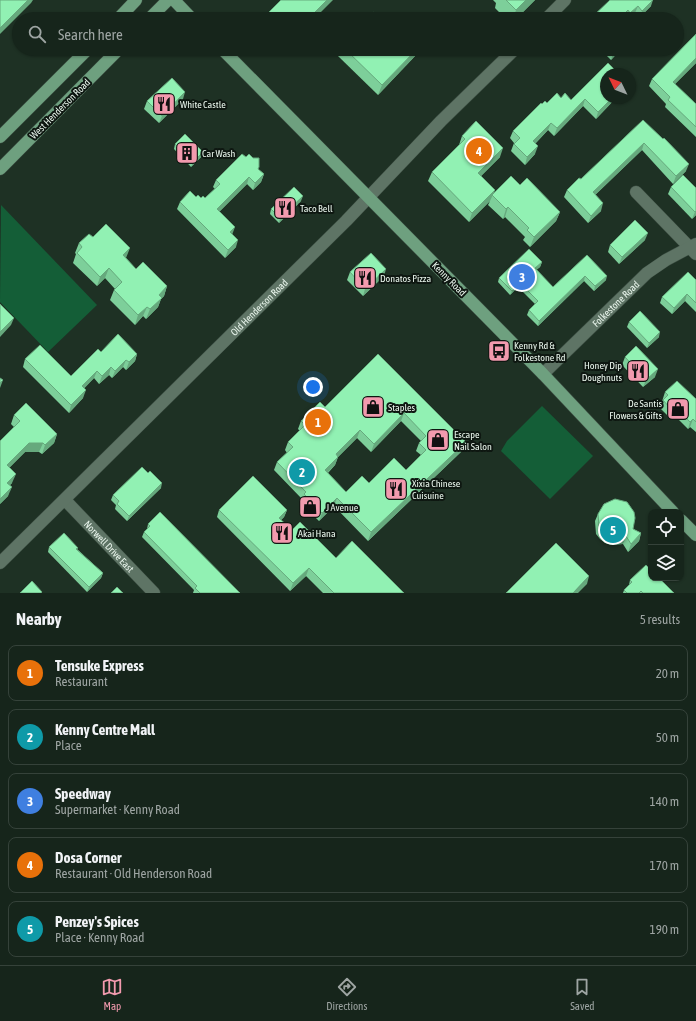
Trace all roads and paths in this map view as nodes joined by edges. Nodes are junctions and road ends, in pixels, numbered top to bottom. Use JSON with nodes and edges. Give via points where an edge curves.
{"nodes":[{"id":1,"x":136,"y":0,"type":"edge"},
{"id":2,"x":168,"y":0,"type":"edge"},
{"id":3,"x":174,"y":0,"type":"edge"},
{"id":4,"x":565,"y":0,"type":"edge"},
{"id":5,"x":125,"y":12,"type":"edge"},
{"id":6,"x":156,"y":12,"type":"edge"},
{"id":7,"x":185,"y":12,"type":"edge"},
{"id":8,"x":553,"y":12,"type":"edge"},
{"id":9,"x":81,"y":56,"type":"edge"},
{"id":10,"x":112,"y":56,"type":"edge"},
{"id":11,"x":229,"y":56,"type":"edge"},
{"id":12,"x":508,"y":56,"type":"edge"},
{"id":13,"x":0,"y":137,"type":"edge"},
{"id":14,"x":0,"y":169,"type":"edge"},
{"id":15,"x":636,"y":192,"type":"dead end"},
{"id":16,"x":367,"y":197,"type":"junction"},
{"id":17,"x":694,"y":248,"type":"edge"},
{"id":18,"x":543,"y":374,"type":"junction"},
{"id":19,"x":64,"y":500,"type":"junction"},
{"id":20,"x":670,"y":509,"type":"edge"},
{"id":21,"x":684,"y":523,"type":"edge"},
{"id":22,"x":696,"y":535,"type":"edge"},
{"id":23,"x":0,"y":564,"type":"edge"},
{"id":24,"x":154,"y":593,"type":"edge"}],
"edges":[{"from":1,"to":5,"type":"main road"},
{"from":2,"to":6,"type":"main road"},
{"from":3,"to":7,"type":"main road"},
{"from":4,"to":8,"type":"street"},
{"from":9,"to":13,"type":"main road"},
{"from":10,"to":14,"type":"main road","name":"West Henderson Road"},
{"from":11,"to":16,"type":"main road","name":"Kenny Road"},
{"from":12,"to":16,"type":"street","name":"Old Henderson Road"},
{"from":15,"to":17,"type":"street"},
{"from":16,"to":18,"type":"main road","name":"Kenny Road"},
{"from":16,"to":19,"type":"street","name":"Old Henderson Road","via":[[335,232]]},
{"from":17,"to":18,"type":"street","name":"Folkestone Road","via":[[666,260],[647,274]]},
{"from":18,"to":20,"type":"main road","name":"Kenny Road"},
{"from":19,"to":23,"type":"street","name":"Old Henderson Road"},
{"from":19,"to":24,"type":"street","name":"Norwell Drive East"},
{"from":21,"to":22,"type":"main road"}]}
